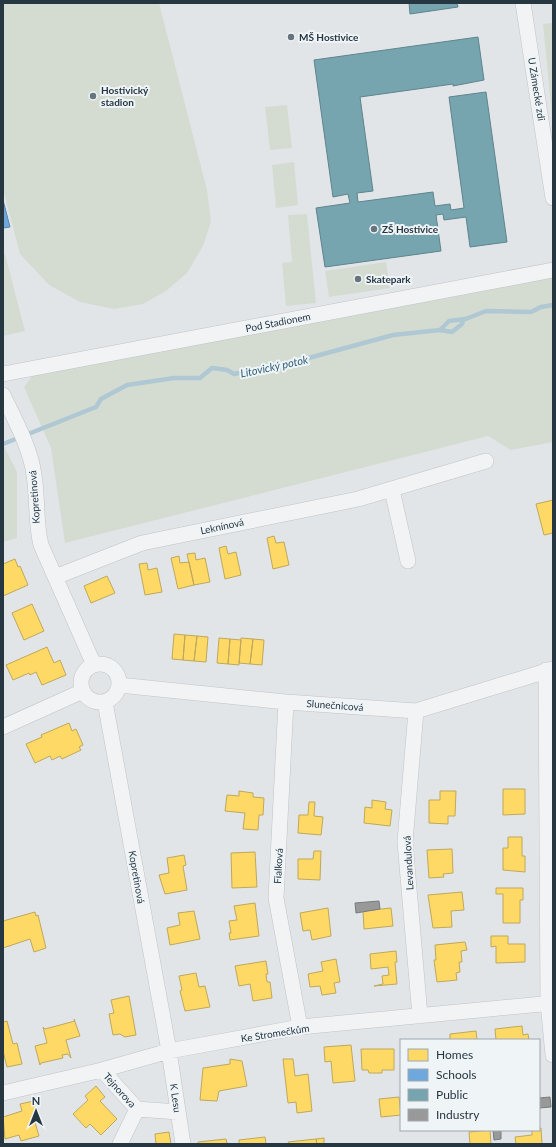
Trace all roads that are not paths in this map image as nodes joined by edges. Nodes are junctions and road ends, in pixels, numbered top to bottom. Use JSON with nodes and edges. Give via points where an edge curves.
{"nodes":[{"id":1,"x":523,"y":3,"type":"edge"},
{"id":2,"x":553,"y":198,"type":"edge"},
{"id":3,"x":553,"y":270,"type":"edge"},
{"id":4,"x":3,"y":374,"type":"edge"},
{"id":5,"x":3,"y":395,"type":"edge"},
{"id":6,"x":486,"y":461,"type":"dead end"},
{"id":7,"x":392,"y":490,"type":"junction"},
{"id":8,"x":408,"y":561,"type":"dead end"},
{"id":9,"x":54,"y":577,"type":"junction"},
{"id":10,"x":94,"y":665,"type":"junction"},
{"id":11,"x":550,"y":669,"type":"edge"},
{"id":12,"x":119,"y":684,"type":"junction"},
{"id":13,"x":83,"y":691,"type":"junction"},
{"id":14,"x":105,"y":702,"type":"junction"},
{"id":15,"x":286,"y":702,"type":"junction"},
{"id":16,"x":416,"y":710,"type":"junction"},
{"id":17,"x":3,"y":727,"type":"edge"},
{"id":18,"x":550,"y":1003,"type":"edge"},
{"id":19,"x":420,"y":1016,"type":"junction"},
{"id":20,"x":300,"y":1028,"type":"junction"},
{"id":21,"x":169,"y":1051,"type":"junction"},
{"id":22,"x":553,"y":1055,"type":"edge"},
{"id":23,"x":102,"y":1070,"type":"junction"},
{"id":24,"x":3,"y":1093,"type":"edge"},
{"id":25,"x":137,"y":1110,"type":"junction"},
{"id":26,"x":178,"y":1112,"type":"junction"},
{"id":27,"x":120,"y":1144,"type":"edge"},
{"id":28,"x":183,"y":1144,"type":"edge"}],
"edges":[{"from":1,"to":2,"type":"street","name":"U Zámecké zdi"},
{"from":3,"to":4,"type":"street","name":"Pod Stadionem"},
{"from":5,"to":9,"type":"street","name":"Kopretinová","via":[[29,456],[34,474],[36,528]]},
{"from":6,"to":7,"type":"street","name":"Leknínová"},
{"from":7,"to":8,"type":"street"},
{"from":7,"to":9,"type":"street","name":"Leknínová","via":[[142,543]]},
{"from":9,"to":10,"type":"street"},
{"from":10,"to":12,"type":"street","via":[[105,664],[112,668],[117,674]]},
{"from":10,"to":13,"type":"street","via":[[82,678]]},
{"from":11,"to":16,"type":"street","name":"Slunečnicová"},
{"from":11,"to":18,"type":"street"},
{"from":12,"to":14,"type":"street","via":[[116,695]]},
{"from":12,"to":15,"type":"street","name":"Slunečnicová"},
{"from":13,"to":14,"type":"street","via":[[89,699]]},
{"from":13,"to":17,"type":"street"},
{"from":14,"to":21,"type":"street","name":"Kopretinová"},
{"from":15,"to":16,"type":"street","name":"Slunečnicová"},
{"from":15,"to":20,"type":"street","name":"Fialková","via":[[276,898]]},
{"from":16,"to":19,"type":"street","name":"Levandulová","via":[[405,842]]},
{"from":18,"to":19,"type":"street","name":"Ke Stromečkům"},
{"from":18,"to":22,"type":"street"},
{"from":19,"to":20,"type":"street","name":"Ke Stromečkům"},
{"from":20,"to":21,"type":"street","name":"Ke Stromečkům"},
{"from":21,"to":23,"type":"street","name":"Ke Stromečkům"},
{"from":21,"to":26,"type":"street","name":"K Lesu"},
{"from":23,"to":24,"type":"street","name":"Ke Stromečkům"},
{"from":23,"to":25,"type":"street","name":"Tejnorova"},
{"from":25,"to":26,"type":"street","name":"Tejnorova"},
{"from":25,"to":27,"type":"street","name":"Tejnorova"},
{"from":26,"to":28,"type":"street","name":"K Lesu"}]}
